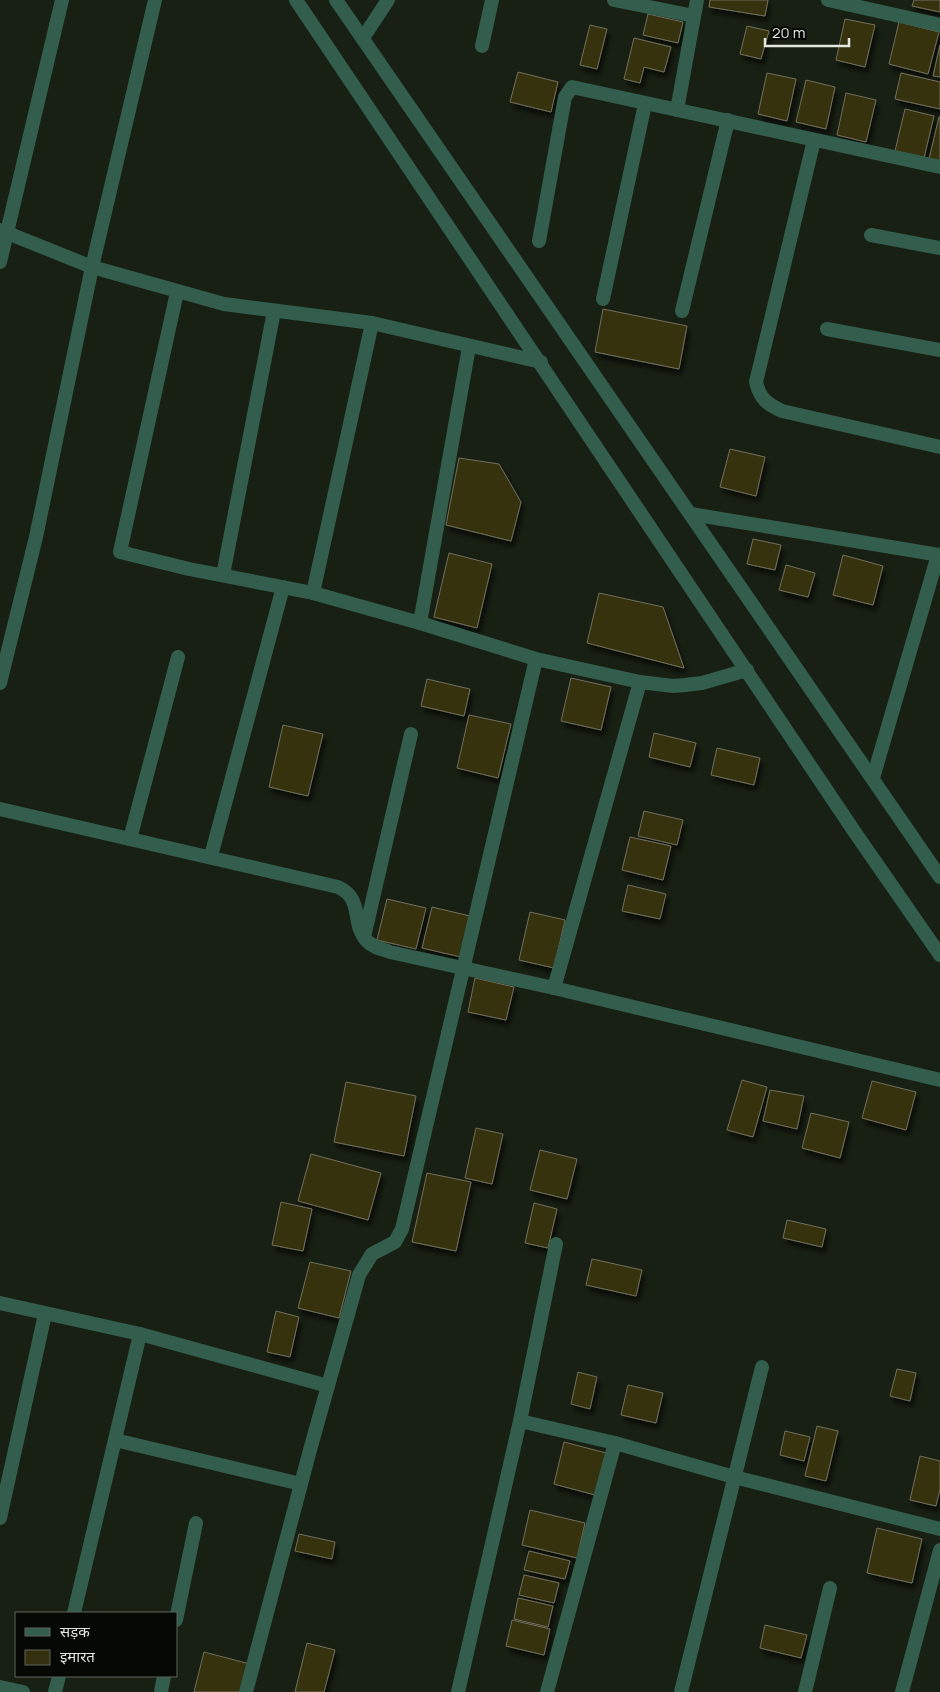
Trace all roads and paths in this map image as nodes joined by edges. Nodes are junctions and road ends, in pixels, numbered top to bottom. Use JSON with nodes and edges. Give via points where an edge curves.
{"nodes":[{"id":1,"x":62,"y":0,"type":"edge"},
{"id":2,"x":155,"y":0,"type":"edge"},
{"id":3,"x":296,"y":0,"type":"edge"},
{"id":4,"x":336,"y":0,"type":"edge"},
{"id":5,"x":388,"y":0,"type":"edge"},
{"id":6,"x":492,"y":0,"type":"edge"},
{"id":7,"x":614,"y":0,"type":"edge"},
{"id":8,"x":697,"y":0,"type":"edge"},
{"id":9,"x":828,"y":0,"type":"edge"},
{"id":10,"x":694,"y":16,"type":"junction"},
{"id":11,"x":940,"y":25,"type":"edge"},
{"id":12,"x":363,"y":38,"type":"junction"},
{"id":13,"x":482,"y":46,"type":"dead end"},
{"id":14,"x":645,"y":104,"type":"junction"},
{"id":15,"x":677,"y":110,"type":"junction"},
{"id":16,"x":728,"y":120,"type":"junction"},
{"id":17,"x":814,"y":140,"type":"junction"},
{"id":18,"x":940,"y":167,"type":"edge"},
{"id":19,"x":4,"y":231,"type":"edge"},
{"id":20,"x":871,"y":235,"type":"dead end"},
{"id":21,"x":539,"y":241,"type":"dead end"},
{"id":22,"x":940,"y":248,"type":"edge"},
{"id":23,"x":0,"y":262,"type":"edge"},
{"id":24,"x":92,"y":267,"type":"junction"},
{"id":25,"x":177,"y":292,"type":"junction"},
{"id":26,"x":603,"y":299,"type":"dead end"},
{"id":27,"x":274,"y":311,"type":"junction"},
{"id":28,"x":682,"y":311,"type":"dead end"},
{"id":29,"x":372,"y":323,"type":"junction"},
{"id":30,"x":827,"y":329,"type":"dead end"},
{"id":31,"x":468,"y":347,"type":"junction"},
{"id":32,"x":940,"y":350,"type":"edge"},
{"id":33,"x":541,"y":362,"type":"junction"},
{"id":34,"x":940,"y":446,"type":"edge"},
{"id":35,"x":691,"y":514,"type":"junction"},
{"id":36,"x":939,"y":555,"type":"edge"},
{"id":37,"x":223,"y":575,"type":"junction"},
{"id":38,"x":283,"y":587,"type":"junction"},
{"id":39,"x":313,"y":593,"type":"junction"},
{"id":40,"x":420,"y":623,"type":"junction"},
{"id":41,"x":178,"y":657,"type":"dead end"},
{"id":42,"x":536,"y":659,"type":"junction"},
{"id":43,"x":747,"y":670,"type":"junction"},
{"id":44,"x":640,"y":682,"type":"junction"},
{"id":45,"x":0,"y":683,"type":"edge"},
{"id":46,"x":411,"y":734,"type":"dead end"},
{"id":47,"x":873,"y":778,"type":"junction"},
{"id":48,"x":0,"y":809,"type":"edge"},
{"id":49,"x":130,"y":839,"type":"junction"},
{"id":50,"x":211,"y":856,"type":"junction"},
{"id":51,"x":940,"y":877,"type":"edge"},
{"id":52,"x":364,"y":938,"type":"junction"},
{"id":53,"x":940,"y":955,"type":"edge"},
{"id":54,"x":464,"y":967,"type":"junction"},
{"id":55,"x":554,"y":988,"type":"junction"},
{"id":56,"x":940,"y":1080,"type":"edge"},
{"id":57,"x":556,"y":1244,"type":"dead end"},
{"id":58,"x":0,"y":1303,"type":"edge"},
{"id":59,"x":45,"y":1314,"type":"junction"},
{"id":60,"x":140,"y":1334,"type":"junction"},
{"id":61,"x":762,"y":1367,"type":"dead end"},
{"id":62,"x":328,"y":1386,"type":"junction"},
{"id":63,"x":520,"y":1421,"type":"junction"},
{"id":64,"x":115,"y":1440,"type":"junction"},
{"id":65,"x":615,"y":1443,"type":"junction"},
{"id":66,"x":734,"y":1478,"type":"junction"},
{"id":67,"x":301,"y":1484,"type":"junction"},
{"id":68,"x":0,"y":1518,"type":"edge"},
{"id":69,"x":196,"y":1523,"type":"dead end"},
{"id":70,"x":940,"y":1529,"type":"edge"},
{"id":71,"x":940,"y":1550,"type":"edge"},
{"id":72,"x":830,"y":1588,"type":"dead end"},
{"id":73,"x":74,"y":1612,"type":"edge"},
{"id":74,"x":178,"y":1612,"type":"edge"},
{"id":75,"x":59,"y":1677,"type":"edge"},
{"id":76,"x":164,"y":1677,"type":"edge"},
{"id":77,"x":0,"y":1687,"type":"edge"},
{"id":78,"x":24,"y":1692,"type":"edge"},
{"id":79,"x":55,"y":1692,"type":"edge"},
{"id":80,"x":161,"y":1692,"type":"edge"},
{"id":81,"x":246,"y":1692,"type":"edge"},
{"id":82,"x":458,"y":1692,"type":"edge"},
{"id":83,"x":547,"y":1692,"type":"edge"},
{"id":84,"x":681,"y":1692,"type":"edge"},
{"id":85,"x":805,"y":1692,"type":"edge"},
{"id":86,"x":902,"y":1692,"type":"edge"}],
"edges":[{"from":1,"to":19,"type":"street"},
{"from":2,"to":24,"type":"street"},
{"from":3,"to":33,"type":"street"},
{"from":4,"to":12,"type":"street"},
{"from":5,"to":12,"type":"street"},
{"from":6,"to":13,"type":"street"},
{"from":7,"to":10,"type":"street"},
{"from":8,"to":10,"type":"street"},
{"from":9,"to":11,"type":"street"},
{"from":10,"to":15,"type":"street"},
{"from":12,"to":35,"type":"street"},
{"from":14,"to":15,"type":"street"},
{"from":14,"to":21,"type":"street","via":[[572,87],[568,90]]},
{"from":14,"to":26,"type":"street"},
{"from":15,"to":16,"type":"street"},
{"from":16,"to":17,"type":"street"},
{"from":16,"to":28,"type":"street"},
{"from":17,"to":18,"type":"street"},
{"from":17,"to":34,"type":"street","via":[[756,382],[759,394],[767,404],[782,411]]},
{"from":19,"to":23,"type":"street"},
{"from":19,"to":24,"type":"street"},
{"from":20,"to":22,"type":"street"},
{"from":24,"to":25,"type":"street"},
{"from":24,"to":45,"type":"street","via":[[36,536]]},
{"from":25,"to":27,"type":"street","via":[[224,304]]},
{"from":25,"to":37,"type":"street","via":[[120,552]]},
{"from":27,"to":29,"type":"street"},
{"from":27,"to":37,"type":"street"},
{"from":29,"to":31,"type":"street"},
{"from":29,"to":39,"type":"street"},
{"from":30,"to":32,"type":"street"},
{"from":31,"to":33,"type":"street"},
{"from":31,"to":40,"type":"street"},
{"from":33,"to":43,"type":"street"},
{"from":35,"to":36,"type":"street"},
{"from":35,"to":47,"type":"street"},
{"from":36,"to":47,"type":"street"},
{"from":37,"to":38,"type":"street"},
{"from":38,"to":39,"type":"street"},
{"from":38,"to":50,"type":"street"},
{"from":39,"to":40,"type":"street"},
{"from":40,"to":42,"type":"street"},
{"from":41,"to":49,"type":"street"},
{"from":42,"to":44,"type":"street"},
{"from":42,"to":54,"type":"street"},
{"from":43,"to":44,"type":"street","via":[[685,685]]},
{"from":43,"to":53,"type":"street"},
{"from":44,"to":55,"type":"street"},
{"from":46,"to":52,"type":"street"},
{"from":47,"to":51,"type":"street"},
{"from":48,"to":49,"type":"street"},
{"from":49,"to":50,"type":"street"},
{"from":50,"to":52,"type":"street","via":[[346,891],[352,898]]},
{"from":52,"to":54,"type":"street","via":[[390,952]]},
{"from":54,"to":55,"type":"street"},
{"from":54,"to":62,"type":"street","via":[[402,1229],[395,1242],[372,1254],[359,1275]]},
{"from":55,"to":56,"type":"street"},
{"from":57,"to":63,"type":"street"},
{"from":58,"to":59,"type":"street"},
{"from":59,"to":60,"type":"street"},
{"from":59,"to":68,"type":"street"},
{"from":60,"to":62,"type":"street"},
{"from":60,"to":64,"type":"street"},
{"from":61,"to":66,"type":"street"},
{"from":62,"to":67,"type":"street"},
{"from":63,"to":65,"type":"street"},
{"from":63,"to":82,"type":"street"},
{"from":64,"to":67,"type":"street"},
{"from":64,"to":73,"type":"street"},
{"from":65,"to":66,"type":"street"},
{"from":65,"to":83,"type":"street"},
{"from":66,"to":70,"type":"street"},
{"from":66,"to":84,"type":"street"},
{"from":67,"to":81,"type":"street"},
{"from":69,"to":74,"type":"street"},
{"from":71,"to":86,"type":"street"},
{"from":72,"to":85,"type":"street"},
{"from":75,"to":79,"type":"street"},
{"from":76,"to":80,"type":"street"},
{"from":77,"to":78,"type":"street"}]}
